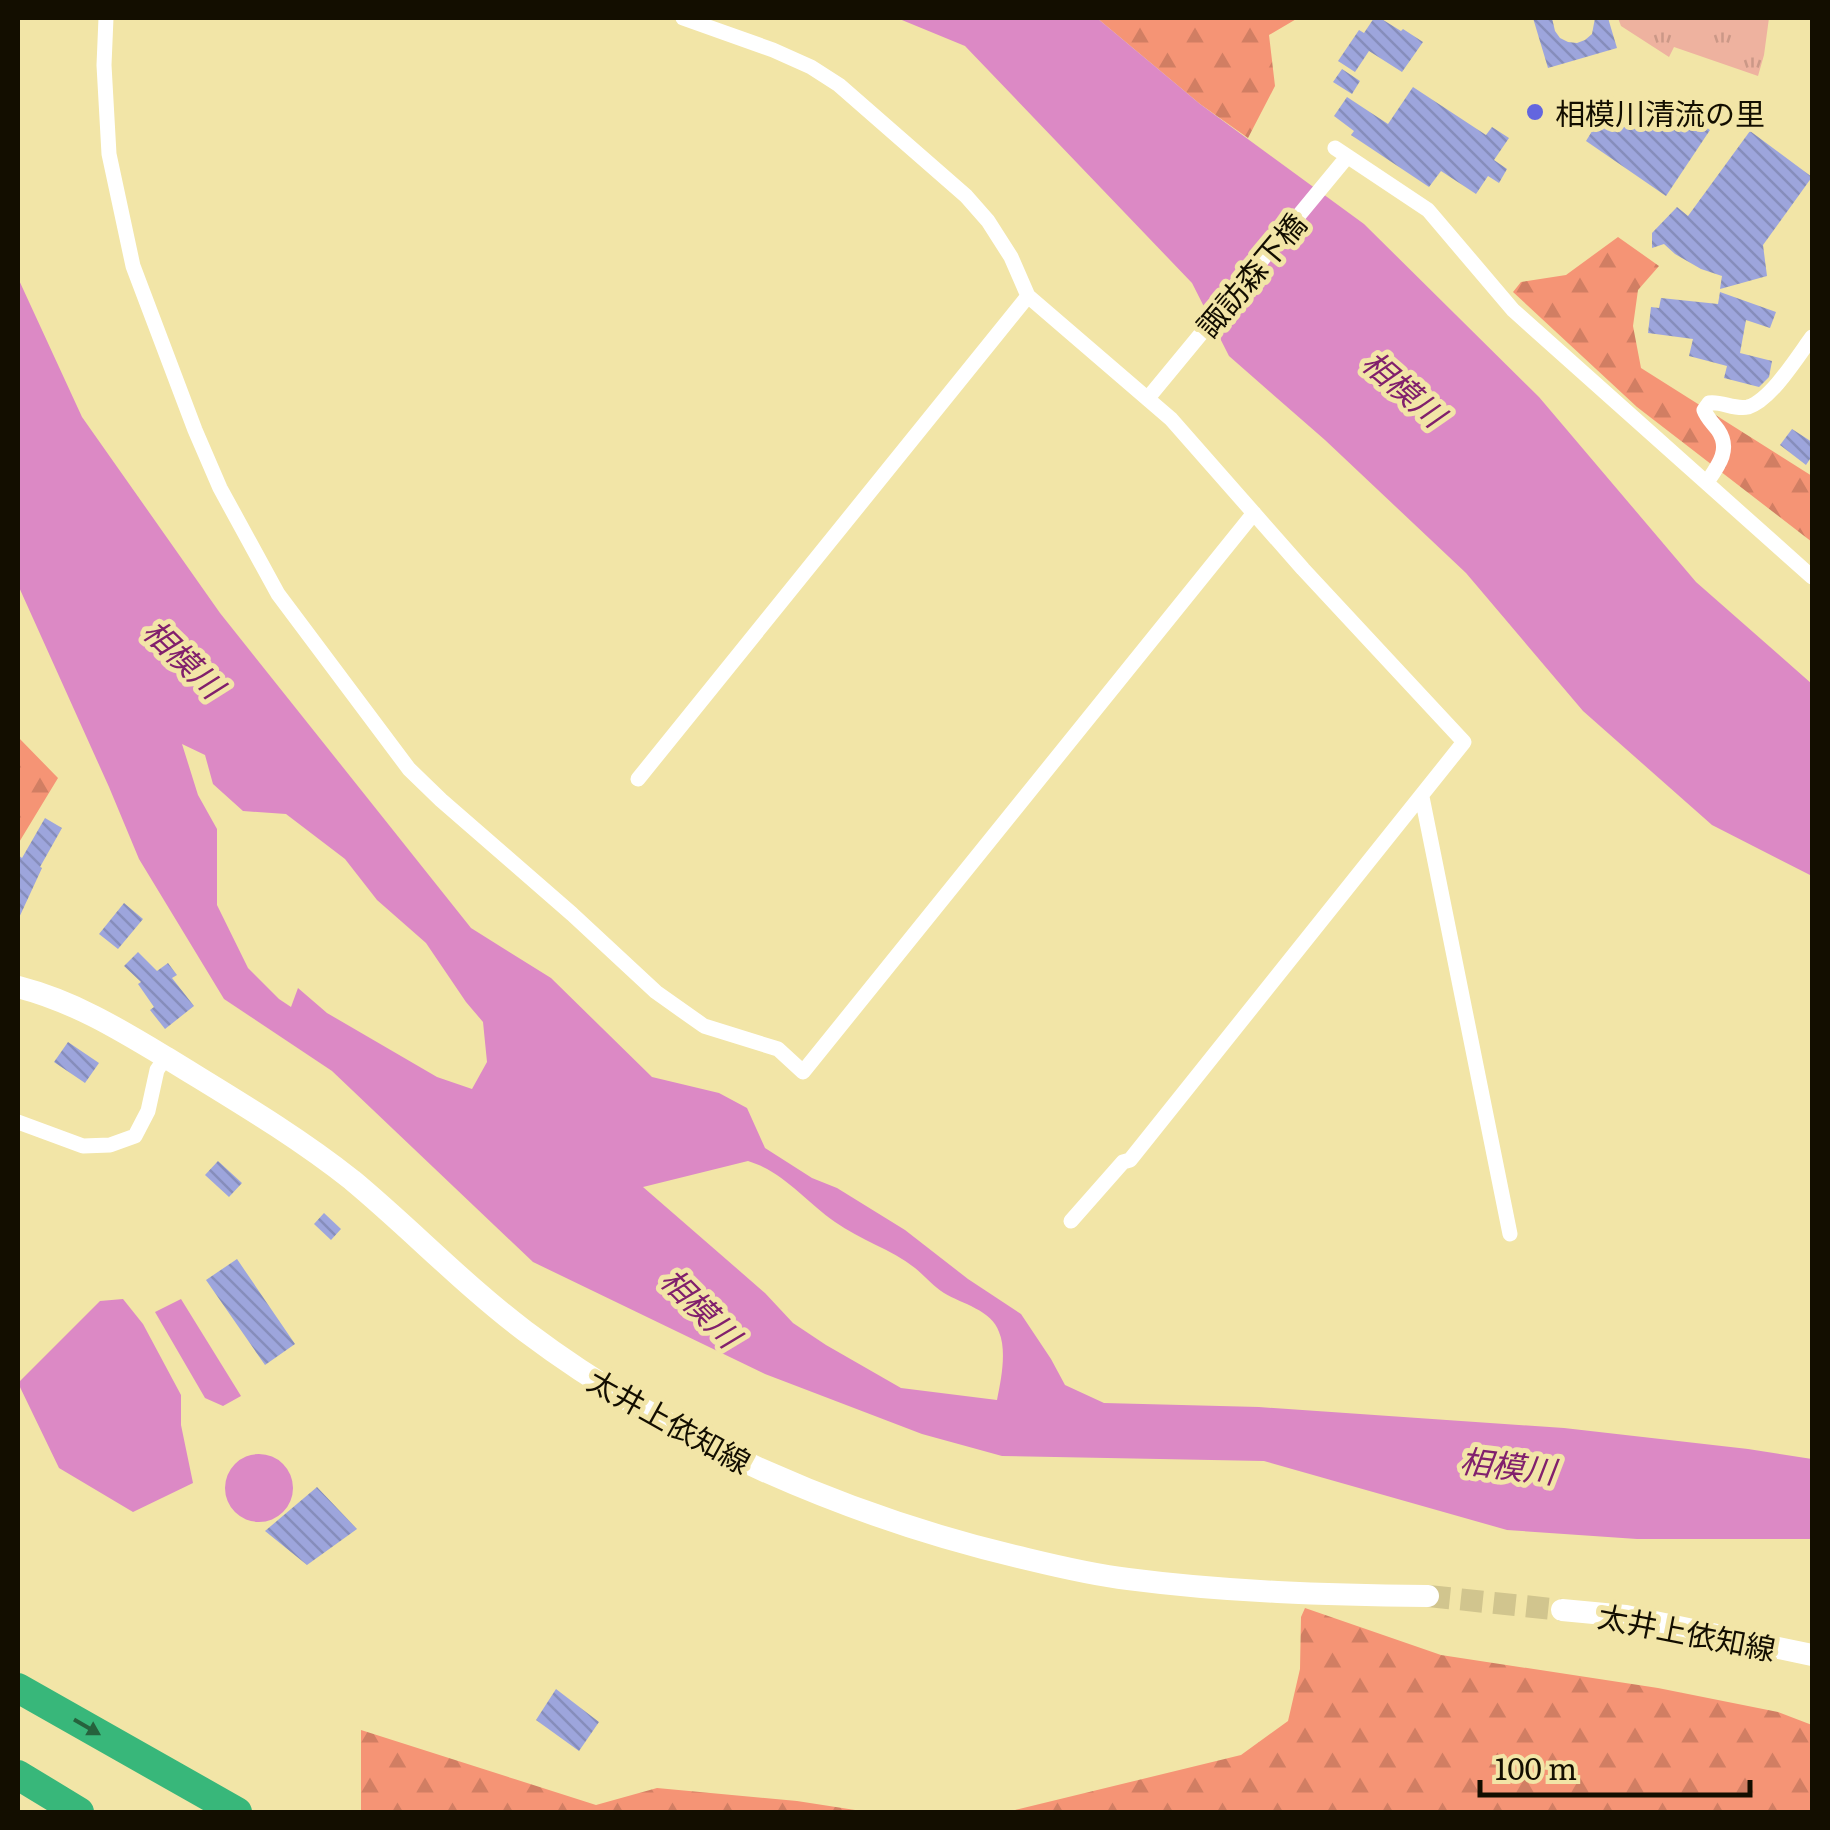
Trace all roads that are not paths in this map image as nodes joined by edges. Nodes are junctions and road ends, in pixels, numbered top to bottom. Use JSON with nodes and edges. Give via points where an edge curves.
{"nodes":[{"id":1,"x":106,"y":18,"type":"edge"},
{"id":2,"x":683,"y":18,"type":"edge"},
{"id":3,"x":1028,"y":296,"type":"junction"},
{"id":4,"x":1812,"y":337,"type":"edge"},
{"id":5,"x":1148,"y":398,"type":"junction"},
{"id":6,"x":1707,"y":482,"type":"junction"},
{"id":7,"x":1254,"y":513,"type":"junction"},
{"id":8,"x":1812,"y":577,"type":"edge"},
{"id":9,"x":638,"y":779,"type":"dead end"},
{"id":10,"x":1422,"y":797,"type":"junction"},
{"id":11,"x":18,"y":987,"type":"edge"},
{"id":12,"x":166,"y":1058,"type":"junction"},
{"id":13,"x":18,"y":1122,"type":"edge"},
{"id":14,"x":1072,"y":1222,"type":"dead end"},
{"id":15,"x":1510,"y":1234,"type":"dead end"},
{"id":16,"x":1428,"y":1596,"type":"tunnel mouth"},
{"id":17,"x":1562,"y":1610,"type":"tunnel mouth"},
{"id":18,"x":1812,"y":1655,"type":"edge"},
{"id":19,"x":18,"y":1688,"type":"edge"},
{"id":20,"x":18,"y":1776,"type":"edge"},
{"id":21,"x":79,"y":1812,"type":"edge"},
{"id":22,"x":236,"y":1812,"type":"edge"}],
"edges":[{"from":1,"to":7,"type":"street","via":[[109,154],[133,266],[194,430],[278,594],[409,768],[441,800],[656,992],[704,1026],[778,1049],[803,1072]]},
{"from":2,"to":3,"type":"street","via":[[773,50],[839,85],[988,220]]},
{"from":3,"to":5,"type":"street"},
{"from":3,"to":9,"type":"street"},
{"from":4,"to":6,"type":"street","via":[[1756,402],[1709,403],[1704,410],[1724,450]]},
{"from":5,"to":6,"type":"street","name":"諏訪森下橋","via":[[1341,156],[1428,210],[1513,310]]},
{"from":5,"to":7,"type":"street"},
{"from":6,"to":8,"type":"street"},
{"from":7,"to":10,"type":"street","via":[[1464,742]]},
{"from":10,"to":14,"type":"street","via":[[1130,1160]]},
{"from":10,"to":15,"type":"street"},
{"from":11,"to":12,"type":"main road","name":"太井上依知線","via":[[77,1006]]},
{"from":12,"to":13,"type":"street","via":[[136,1136],[84,1146]]},
{"from":12,"to":16,"type":"main road","name":"太井上依知線","via":[[310,1148],[510,1319],[586,1374],[763,1470],[978,1548],[1126,1579],[1293,1594]]},
{"from":17,"to":18,"type":"main road","name":"太井上依知線","via":[[1626,1616]]},
{"from":19,"to":22,"type":"highway","one_way":true},
{"from":20,"to":21,"type":"highway"}]}
